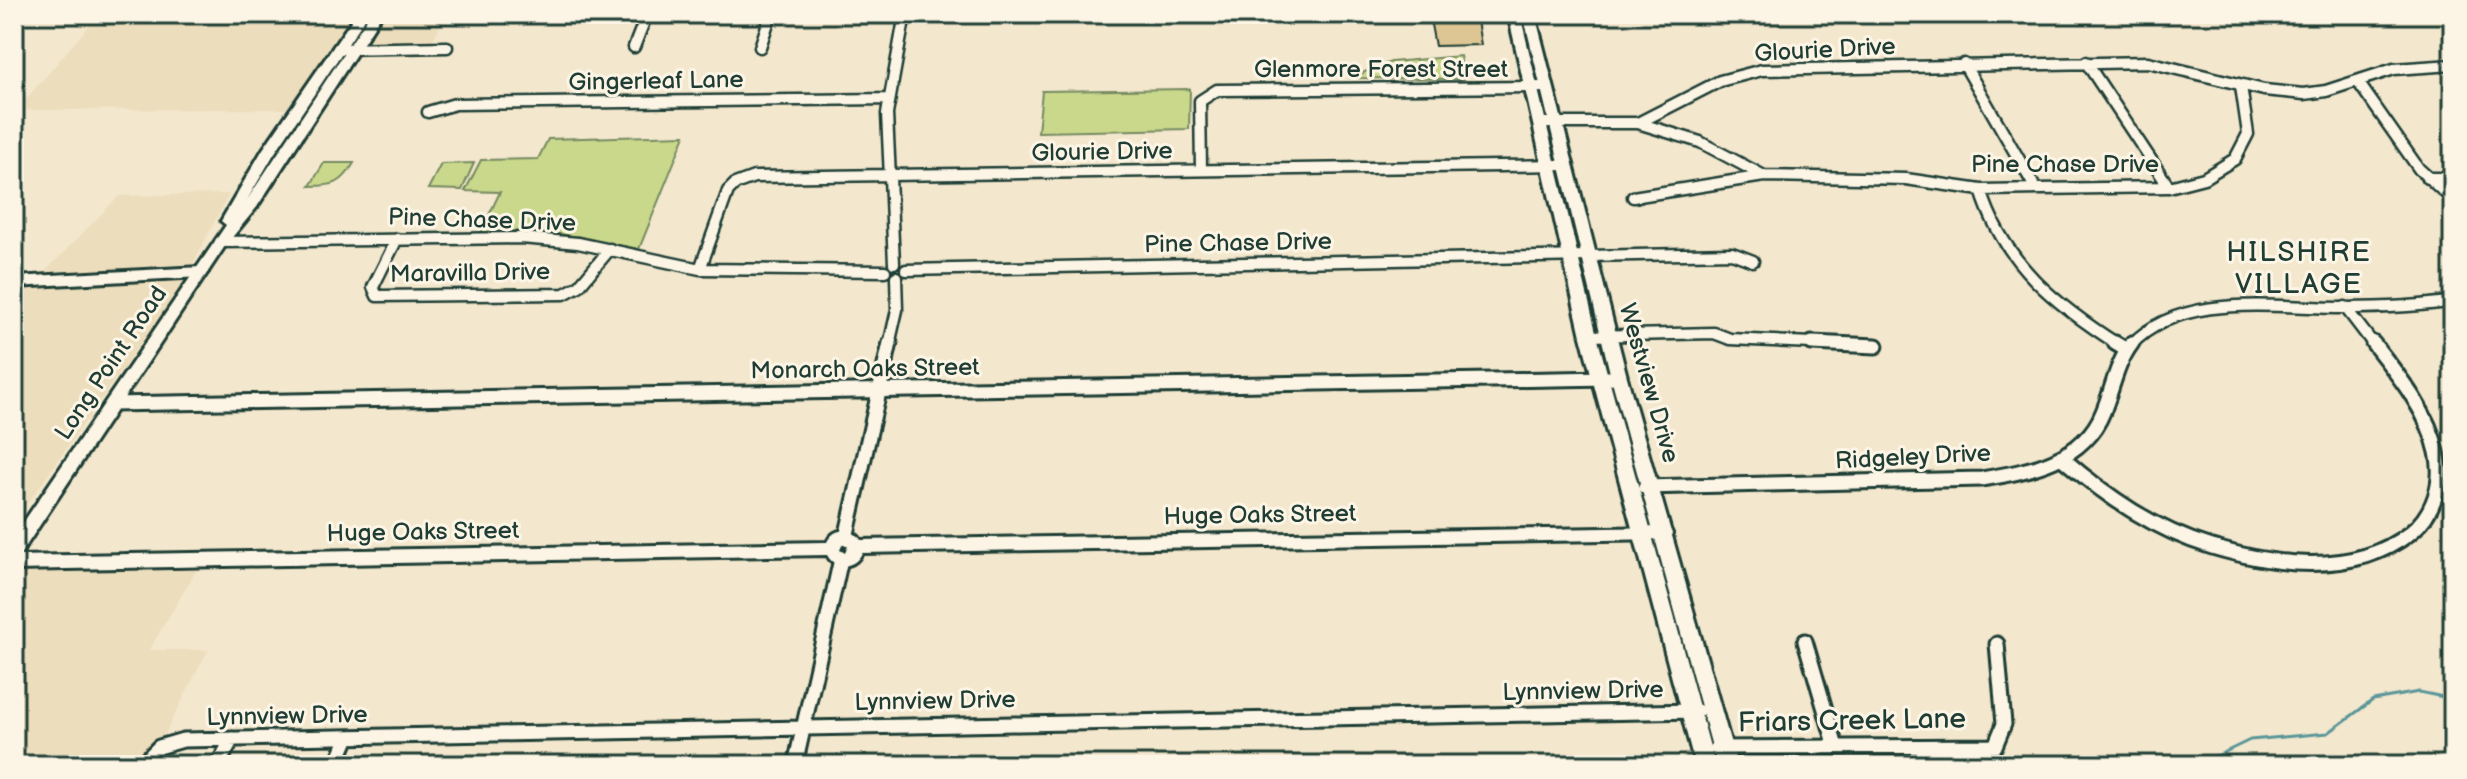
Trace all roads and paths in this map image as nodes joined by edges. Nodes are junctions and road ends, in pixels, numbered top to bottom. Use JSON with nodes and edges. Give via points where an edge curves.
{"nodes":[{"id":1,"x":362,"y":14,"type":"edge"},
{"id":2,"x":376,"y":14,"type":"edge"},
{"id":3,"x":647,"y":14,"type":"edge"},
{"id":4,"x":771,"y":14,"type":"edge"},
{"id":5,"x":905,"y":14,"type":"edge"},
{"id":6,"x":1514,"y":14,"type":"edge"},
{"id":7,"x":1529,"y":14,"type":"edge"},
{"id":8,"x":447,"y":47,"type":"dead end"},
{"id":9,"x":634,"y":47,"type":"dead end"},
{"id":10,"x":760,"y":47,"type":"dead end"},
{"id":11,"x":346,"y":49,"type":"junction"},
{"id":12,"x":2086,"y":62,"type":"junction"},
{"id":13,"x":1964,"y":64,"type":"junction"},
{"id":14,"x":2453,"y":65,"type":"edge"},
{"id":15,"x":2358,"y":82,"type":"junction"},
{"id":16,"x":2241,"y":86,"type":"junction"},
{"id":17,"x":1539,"y":88,"type":"junction"},
{"id":18,"x":316,"y":93,"type":"junction"},
{"id":19,"x":887,"y":99,"type":"junction"},
{"id":20,"x":428,"y":112,"type":"dead end"},
{"id":21,"x":1546,"y":123,"type":"junction"},
{"id":22,"x":1638,"y":123,"type":"junction"},
{"id":23,"x":1557,"y":165,"type":"junction"},
{"id":24,"x":1201,"y":170,"type":"junction"},
{"id":25,"x":890,"y":175,"type":"junction"},
{"id":26,"x":1764,"y":176,"type":"junction"},
{"id":27,"x":2427,"y":178,"type":"junction"},
{"id":28,"x":2453,"y":178,"type":"edge"},
{"id":29,"x":266,"y":182,"type":"junction"},
{"id":30,"x":250,"y":183,"type":"junction"},
{"id":31,"x":2169,"y":187,"type":"junction"},
{"id":32,"x":2036,"y":189,"type":"junction"},
{"id":33,"x":1981,"y":190,"type":"junction"},
{"id":34,"x":1633,"y":197,"type":"dead end"},
{"id":35,"x":2453,"y":200,"type":"edge"},
{"id":36,"x":397,"y":239,"type":"junction"},
{"id":37,"x":220,"y":242,"type":"junction"},
{"id":38,"x":610,"y":249,"type":"junction"},
{"id":39,"x":1579,"y":258,"type":"junction"},
{"id":40,"x":1753,"y":261,"type":"dead end"},
{"id":41,"x":700,"y":269,"type":"junction"},
{"id":42,"x":895,"y":270,"type":"junction"},
{"id":43,"x":201,"y":272,"type":"junction"},
{"id":44,"x":14,"y":282,"type":"edge"},
{"id":45,"x":2453,"y":301,"type":"edge"},
{"id":46,"x":2345,"y":307,"type":"junction"},
{"id":47,"x":1589,"y":336,"type":"junction"},
{"id":48,"x":1608,"y":336,"type":"junction"},
{"id":49,"x":1876,"y":346,"type":"dead end"},
{"id":50,"x":2125,"y":349,"type":"junction"},
{"id":51,"x":1611,"y":378,"type":"junction"},
{"id":52,"x":880,"y":391,"type":"junction"},
{"id":53,"x":112,"y":404,"type":"junction"},
{"id":54,"x":2062,"y":458,"type":"junction"},
{"id":55,"x":1632,"y":487,"type":"junction"},
{"id":56,"x":1651,"y":487,"type":"junction"},
{"id":57,"x":1644,"y":533,"type":"junction"},
{"id":58,"x":1664,"y":533,"type":"junction"},
{"id":59,"x":844,"y":548,"type":"junction"},
{"id":60,"x":14,"y":550,"type":"edge"},
{"id":61,"x":14,"y":563,"type":"edge"},
{"id":62,"x":1805,"y":641,"type":"dead end"},
{"id":63,"x":1997,"y":644,"type":"dead end"},
{"id":64,"x":1713,"y":710,"type":"junction"},
{"id":65,"x":1690,"y":711,"type":"junction"},
{"id":66,"x":804,"y":725,"type":"junction"},
{"id":67,"x":348,"y":737,"type":"junction"},
{"id":68,"x":232,"y":739,"type":"junction"},
{"id":69,"x":1836,"y":747,"type":"junction"},
{"id":70,"x":1703,"y":757,"type":"edge"},
{"id":71,"x":1725,"y":757,"type":"edge"},
{"id":72,"x":141,"y":765,"type":"edge"},
{"id":73,"x":218,"y":765,"type":"edge"},
{"id":74,"x":336,"y":765,"type":"edge"},
{"id":75,"x":795,"y":765,"type":"edge"}],
"edges":[{"from":1,"to":11,"type":"main road","name":"Long Point Road"},
{"from":2,"to":11,"type":"main road","name":"Long Point Road"},
{"from":3,"to":9,"type":"street"},
{"from":4,"to":10,"type":"street"},
{"from":5,"to":19,"type":"street"},
{"from":6,"to":17,"type":"main road","name":"Westview Drive"},
{"from":7,"to":17,"type":"main road","name":"Westview Drive"},
{"from":8,"to":11,"type":"street"},
{"from":11,"to":18,"type":"main road","name":"Long Point Road"},
{"from":12,"to":13,"type":"street","name":"Glourie Drive"},
{"from":12,"to":16,"type":"street","name":"Glourie Drive","via":[[2175,65]]},
{"from":12,"to":31,"type":"street"},
{"from":13,"to":22,"type":"street","name":"Glourie Drive","via":[[1762,70],[1720,81]]},
{"from":13,"to":32,"type":"street"},
{"from":14,"to":15,"type":"street","name":"Glourie Drive","via":[[2400,67]]},
{"from":15,"to":16,"type":"street","name":"Glourie Drive","via":[[2304,94]]},
{"from":15,"to":27,"type":"street"},
{"from":16,"to":31,"type":"street","name":"Pine Chase Drive","via":[[2248,134],[2235,159],[2204,178]]},
{"from":17,"to":21,"type":"main road","name":"Westview Drive"},
{"from":17,"to":24,"type":"street","name":"Glenmore Forest Street","via":[[1217,90],[1200,101]]},
{"from":18,"to":29,"type":"main road","name":"Long Point Road"},
{"from":18,"to":30,"type":"main road","name":"Long Point Road"},
{"from":19,"to":20,"type":"street","name":"Gingerleaf Lane","via":[[455,104]]},
{"from":19,"to":25,"type":"street"},
{"from":21,"to":22,"type":"street","name":"Glourie Drive"},
{"from":21,"to":23,"type":"main road","name":"Westview Drive"},
{"from":22,"to":26,"type":"street","name":"Pine Chase Drive","via":[[1700,142]]},
{"from":23,"to":24,"type":"street","name":"Glourie Drive"},
{"from":23,"to":39,"type":"main road","name":"Westview Drive"},
{"from":24,"to":25,"type":"street","name":"Glourie Drive"},
{"from":25,"to":41,"type":"street","name":"Glourie Drive","via":[[744,179],[728,191]]},
{"from":25,"to":42,"type":"street"},
{"from":26,"to":33,"type":"street","name":"Pine Chase Drive","via":[[1906,179]]},
{"from":26,"to":34,"type":"street","name":"Pine Chase Drive"},
{"from":27,"to":28,"type":"street"},
{"from":27,"to":35,"type":"street"},
{"from":29,"to":30,"type":"main road"},
{"from":29,"to":37,"type":"main road","name":"Long Point Road"},
{"from":30,"to":37,"type":"main road","name":"Long Point Road"},
{"from":31,"to":32,"type":"street","name":"Pine Chase Drive"},
{"from":32,"to":33,"type":"street","name":"Pine Chase Drive"},
{"from":33,"to":50,"type":"street","via":[[1996,233],[2038,288]]},
{"from":36,"to":37,"type":"street","name":"Pine Chase Drive"},
{"from":36,"to":38,"type":"street","name":"Pine Chase Drive","via":[[521,238]]},
{"from":36,"to":38,"type":"street","name":"Maravilla Drive","via":[[373,287],[377,296],[564,294],[579,286]]},
{"from":37,"to":43,"type":"main road","name":"Long Point Road"},
{"from":38,"to":41,"type":"street","name":"Pine Chase Drive"},
{"from":39,"to":40,"type":"street","name":"Pine Chase Drive","via":[[1732,253]]},
{"from":39,"to":42,"type":"street","name":"Pine Chase Drive"},
{"from":39,"to":47,"type":"main road","name":"Westview Drive"},
{"from":39,"to":48,"type":"main road","name":"Westview Drive"},
{"from":41,"to":42,"type":"street","name":"Pine Chase Drive"},
{"from":42,"to":52,"type":"street","via":[[897,310]]},
{"from":43,"to":44,"type":"street"},
{"from":43,"to":53,"type":"main road","name":"Long Point Road"},
{"from":45,"to":46,"type":"street"},
{"from":46,"to":50,"type":"street","via":[[2198,311],[2154,326]]},
{"from":46,"to":54,"type":"street","via":[[2411,397],[2436,447],[2438,489],[2429,515],[2410,536],[2384,551],[2351,561],[2311,564],[2212,547],[2129,510]]},
{"from":47,"to":48,"type":"street"},
{"from":47,"to":51,"type":"main road","name":"Westview Drive"},
{"from":48,"to":49,"type":"street","via":[[1714,333],[1730,339]]},
{"from":48,"to":51,"type":"main road","name":"Westview Drive"},
{"from":50,"to":54,"type":"street","name":"Ridgeley Drive","via":[[2104,413]]},
{"from":51,"to":52,"type":"street","name":"Monarch Oaks Street"},
{"from":51,"to":55,"type":"main road","name":"Westview Drive"},
{"from":51,"to":56,"type":"main road","name":"Westview Drive"},
{"from":52,"to":53,"type":"street","name":"Monarch Oaks Street"},
{"from":52,"to":59,"type":"street"},
{"from":53,"to":60,"type":"main road","name":"Long Point Road"},
{"from":54,"to":56,"type":"street","name":"Ridgeley Drive","via":[[1982,479]]},
{"from":55,"to":56,"type":"street","name":"Ridgeley Drive"},
{"from":55,"to":57,"type":"main road","name":"Westview Drive"},
{"from":56,"to":58,"type":"main road","name":"Westview Drive"},
{"from":57,"to":58,"type":"street","name":"Huge Oaks Street"},
{"from":57,"to":59,"type":"street","name":"Huge Oaks Street"},
{"from":57,"to":65,"type":"main road","name":"Westview Drive"},
{"from":58,"to":64,"type":"main road","name":"Westview Drive"},
{"from":59,"to":61,"type":"street","name":"Huge Oaks Street"},
{"from":59,"to":66,"type":"street"},
{"from":62,"to":69,"type":"street"},
{"from":63,"to":69,"type":"street","name":"Friars Creek Lane","via":[[2004,724],[1995,746]]},
{"from":64,"to":65,"type":"street","name":"Lynnview Drive"},
{"from":64,"to":71,"type":"main road","name":"Westview Drive"},
{"from":65,"to":66,"type":"street","name":"Lynnview Drive"},
{"from":65,"to":70,"type":"main road","name":"Westview Drive"},
{"from":66,"to":67,"type":"street","name":"Lynnview Drive"},
{"from":66,"to":75,"type":"street"},
{"from":67,"to":68,"type":"street","name":"Lynnview Drive"},
{"from":67,"to":74,"type":"street"},
{"from":68,"to":72,"type":"street","name":"Lynnview Drive","via":[[183,740],[159,747]]},
{"from":68,"to":73,"type":"street"},
{"from":69,"to":71,"type":"street","name":"Friars Creek Lane"},
{"from":70,"to":71,"type":"street","name":"Friars Creek Lane"}]}
